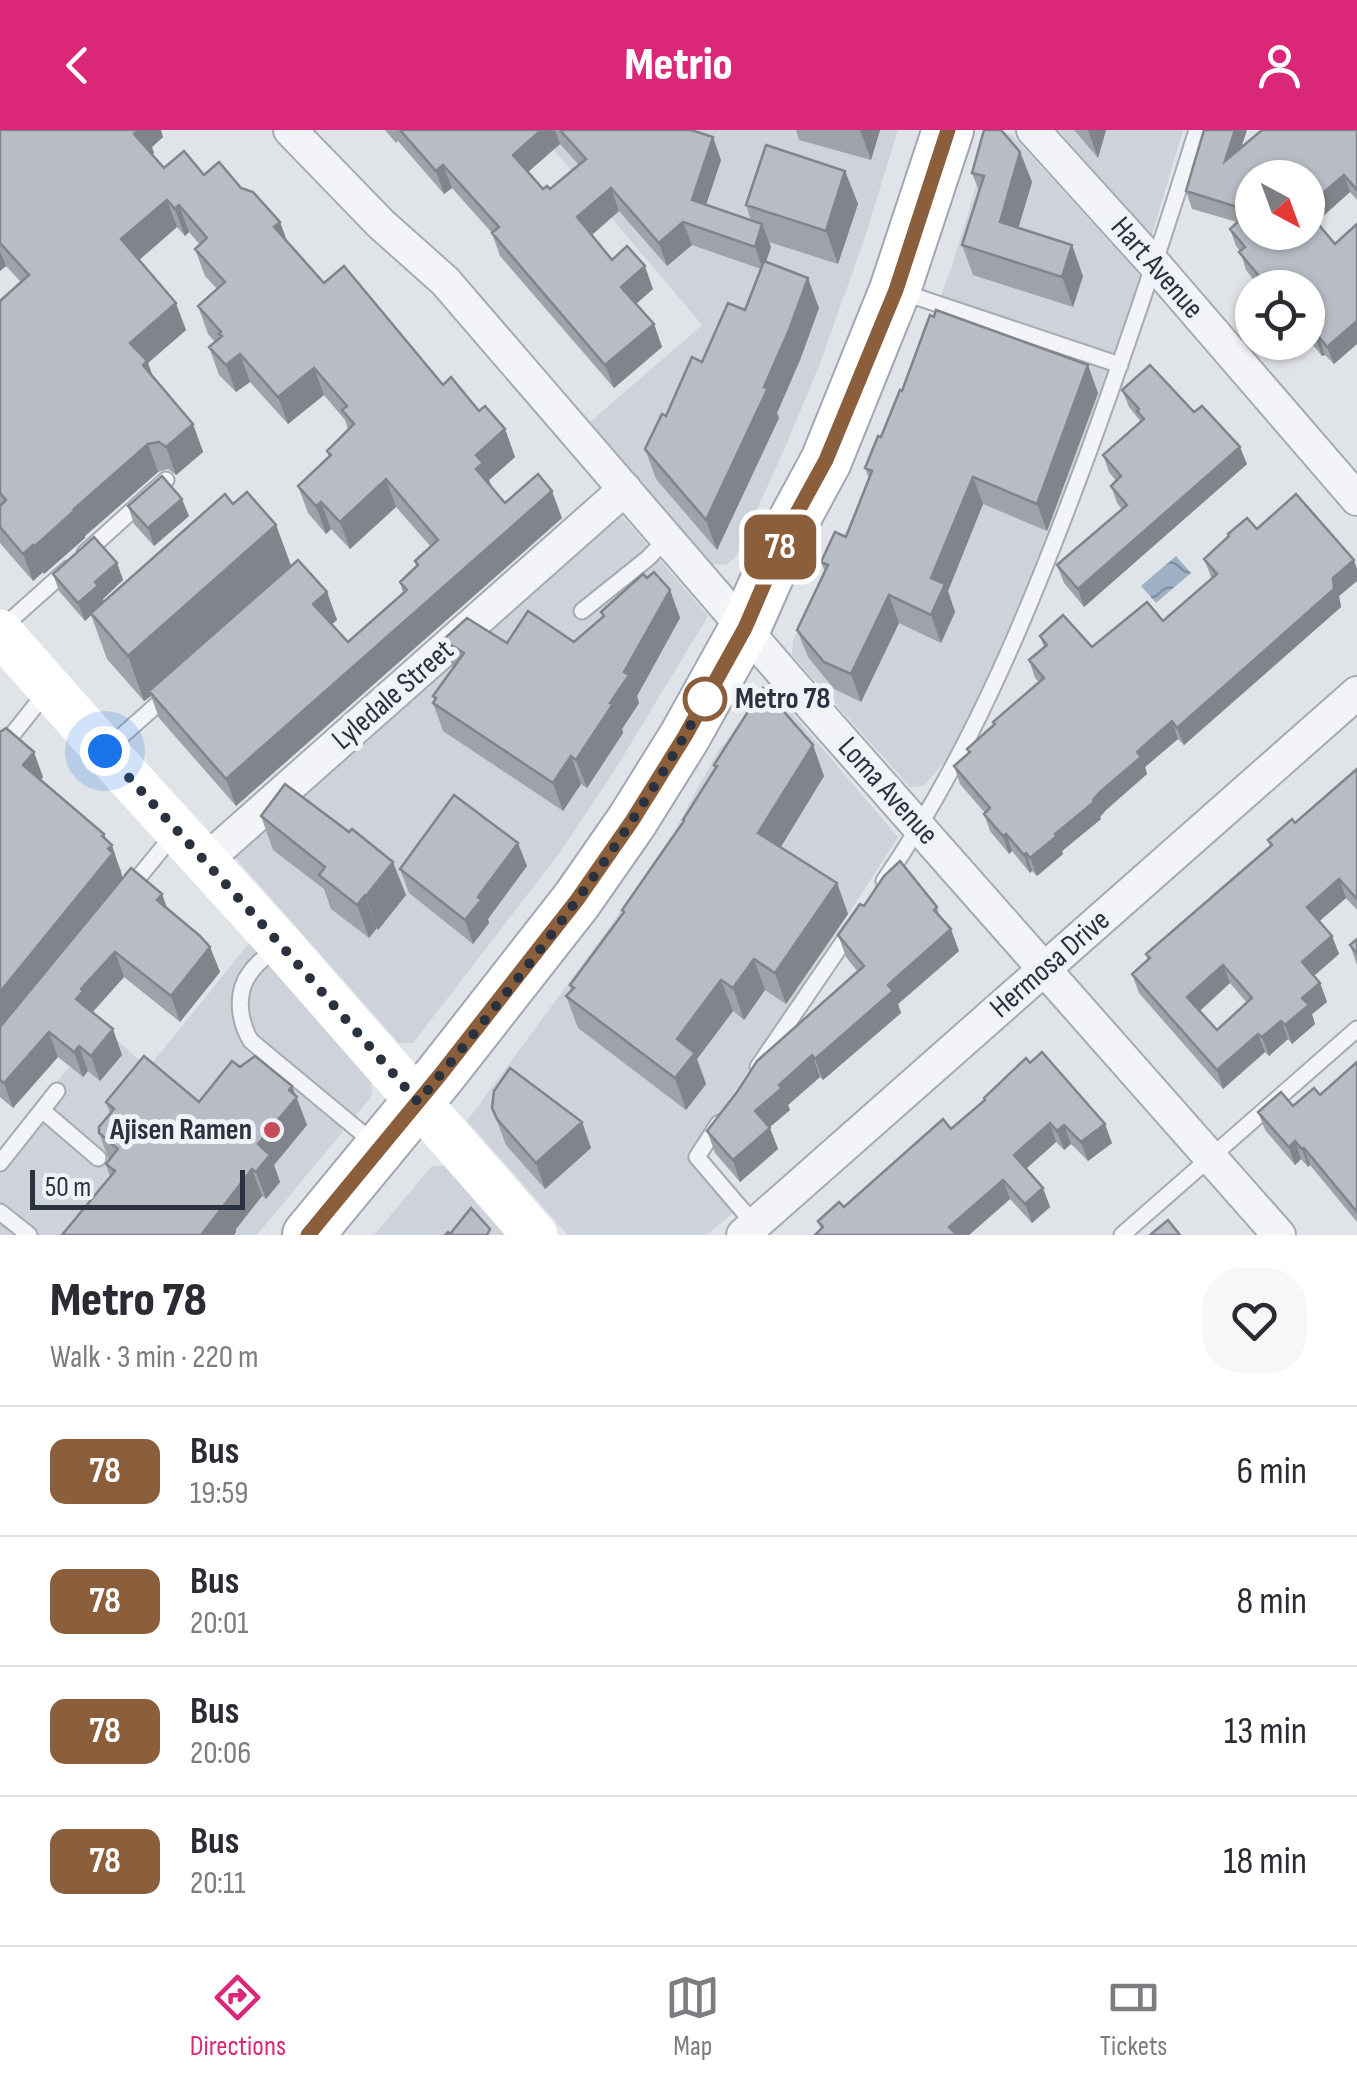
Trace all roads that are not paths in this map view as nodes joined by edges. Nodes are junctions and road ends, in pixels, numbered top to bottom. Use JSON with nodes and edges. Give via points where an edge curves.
{"nodes":[{"id":1,"x":290,"y":130,"type":"edge"},
{"id":2,"x":948,"y":130,"type":"edge"},
{"id":3,"x":1033,"y":130,"type":"edge"},
{"id":4,"x":1197,"y":130,"type":"edge"},
{"id":5,"x":1156,"y":266,"type":"junction"},
{"id":6,"x":896,"y":290,"type":"junction"},
{"id":7,"x":1120,"y":365,"type":"junction"},
{"id":8,"x":166,"y":480,"type":"edge"},
{"id":9,"x":625,"y":490,"type":"junction"},
{"id":10,"x":1357,"y":499,"type":"edge"},
{"id":11,"x":667,"y":539,"type":"junction"},
{"id":12,"x":582,"y":611,"type":"dead end"},
{"id":13,"x":745,"y":628,"type":"junction"},
{"id":14,"x":0,"y":631,"type":"edge"},
{"id":15,"x":187,"y":679,"type":"edge"},
{"id":16,"x":50,"y":688,"type":"junction"},
{"id":17,"x":1357,"y":694,"type":"edge"},
{"id":18,"x":0,"y":750,"type":"edge"},
{"id":19,"x":105,"y":751,"type":"junction"},
{"id":20,"x":920,"y":827,"type":"junction"},
{"id":21,"x":191,"y":846,"type":"junction"},
{"id":22,"x":870,"y":901,"type":"edge"},
{"id":23,"x":114,"y":908,"type":"edge"},
{"id":24,"x":860,"y":917,"type":"edge"},
{"id":25,"x":280,"y":944,"type":"junction"},
{"id":26,"x":1045,"y":969,"type":"junction"},
{"id":27,"x":1357,"y":1029,"type":"edge"},
{"id":28,"x":751,"y":1077,"type":"edge"},
{"id":29,"x":57,"y":1091,"type":"dead end"},
{"id":30,"x":418,"y":1102,"type":"junction"},
{"id":31,"x":729,"y":1108,"type":"edge"},
{"id":32,"x":42,"y":1110,"type":"junction"},
{"id":33,"x":381,"y":1148,"type":"junction"},
{"id":34,"x":98,"y":1158,"type":"edge"},
{"id":35,"x":1211,"y":1158,"type":"junction"},
{"id":36,"x":0,"y":1163,"type":"edge"},
{"id":37,"x":0,"y":1212,"type":"edge"},
{"id":38,"x":749,"y":1230,"type":"edge"},
{"id":39,"x":29,"y":1235,"type":"edge"},
{"id":40,"x":308,"y":1235,"type":"edge"},
{"id":41,"x":535,"y":1235,"type":"edge"},
{"id":42,"x":1122,"y":1235,"type":"edge"},
{"id":43,"x":1279,"y":1235,"type":"edge"}],
"edges":[{"from":1,"to":9,"type":"street","name":"Loma Avenue","via":[[445,282]]},
{"from":2,"to":6,"type":"main road"},
{"from":3,"to":5,"type":"street","name":"Hart Avenue"},
{"from":4,"to":5,"type":"lane"},
{"from":5,"to":7,"type":"lane"},
{"from":5,"to":10,"type":"street","name":"Hart Avenue"},
{"from":6,"to":7,"type":"lane"},
{"from":6,"to":13,"type":"main road","via":[[826,460]]},
{"from":7,"to":20,"type":"lane","via":[[1012,644]]},
{"from":8,"to":14,"type":"lane"},
{"from":9,"to":11,"type":"street","name":"Loma Avenue"},
{"from":9,"to":21,"type":"street","name":"Lyledale Street"},
{"from":11,"to":12,"type":"lane"},
{"from":11,"to":13,"type":"street","name":"Loma Avenue"},
{"from":13,"to":20,"type":"street","name":"Loma Avenue"},
{"from":13,"to":30,"type":"main road","via":[[632,821]]},
{"from":14,"to":16,"type":"street"},
{"from":15,"to":19,"type":"lane"},
{"from":16,"to":18,"type":"lane"},
{"from":16,"to":19,"type":"street"},
{"from":17,"to":26,"type":"street","name":"Hermosa Drive"},
{"from":19,"to":21,"type":"street"},
{"from":20,"to":22,"type":"lane"},
{"from":20,"to":26,"type":"street","name":"Loma Avenue"},
{"from":21,"to":23,"type":"lane"},
{"from":21,"to":25,"type":"street"},
{"from":24,"to":28,"type":"lane"},
{"from":25,"to":30,"type":"street"},
{"from":25,"to":33,"type":"lane","via":[[242,986],[246,1032]]},
{"from":26,"to":35,"type":"street","name":"Loma Avenue"},
{"from":26,"to":38,"type":"street","name":"Hermosa Drive"},
{"from":27,"to":35,"type":"lane"},
{"from":29,"to":32,"type":"lane"},
{"from":30,"to":33,"type":"main road"},
{"from":30,"to":41,"type":"street"},
{"from":31,"to":38,"type":"lane","via":[[696,1156]]},
{"from":32,"to":34,"type":"lane"},
{"from":32,"to":36,"type":"lane"},
{"from":33,"to":40,"type":"main road"},
{"from":35,"to":42,"type":"lane"},
{"from":35,"to":43,"type":"street","name":"Loma Avenue"},
{"from":37,"to":39,"type":"lane"}]}
